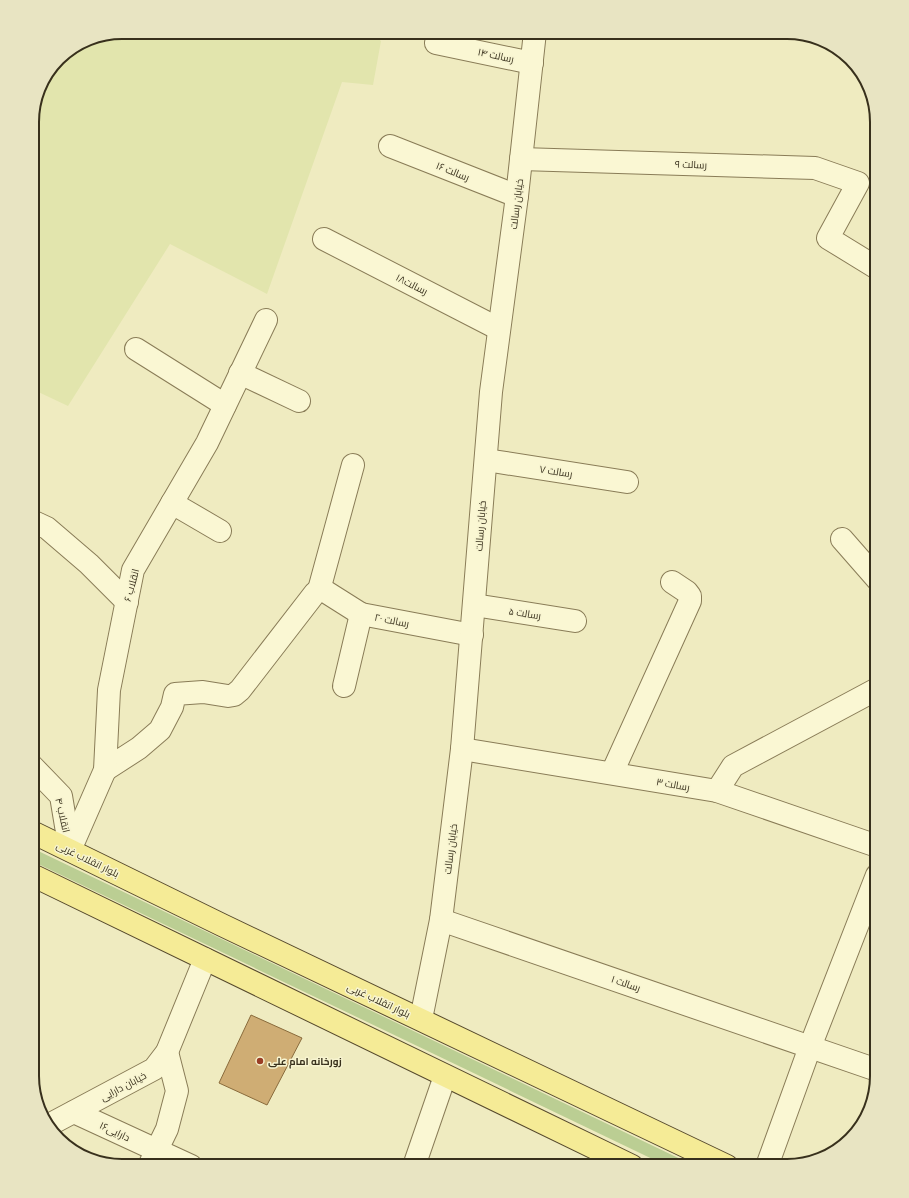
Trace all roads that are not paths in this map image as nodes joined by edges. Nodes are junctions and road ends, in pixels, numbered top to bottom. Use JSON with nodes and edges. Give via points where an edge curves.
{"nodes":[{"id":1,"x":534,"y":39,"type":"edge"},
{"id":2,"x":436,"y":42,"type":"dead end"},
{"id":3,"x":532,"y":63,"type":"junction"},
{"id":4,"x":390,"y":146,"type":"dead end"},
{"id":5,"x":521,"y":159,"type":"junction"},
{"id":6,"x":517,"y":196,"type":"junction"},
{"id":7,"x":324,"y":240,"type":"dead end"},
{"id":8,"x":870,"y":264,"type":"edge"},
{"id":9,"x":266,"y":320,"type":"dead end"},
{"id":10,"x":499,"y":329,"type":"junction"},
{"id":11,"x":136,"y":349,"type":"dead end"},
{"id":12,"x":240,"y":373,"type":"junction"},
{"id":13,"x":299,"y":401,"type":"dead end"},
{"id":14,"x":225,"y":405,"type":"junction"},
{"id":15,"x":486,"y":460,"type":"junction"},
{"id":16,"x":353,"y":465,"type":"dead end"},
{"id":17,"x":627,"y":482,"type":"dead end"},
{"id":18,"x":172,"y":503,"type":"junction"},
{"id":19,"x":39,"y":524,"type":"edge"},
{"id":20,"x":220,"y":531,"type":"dead end"},
{"id":21,"x":842,"y":539,"type":"dead end"},
{"id":22,"x":870,"y":571,"type":"edge"},
{"id":23,"x":672,"y":582,"type":"dead end"},
{"id":24,"x":319,"y":590,"type":"junction"},
{"id":25,"x":126,"y":602,"type":"junction"},
{"id":26,"x":474,"y":605,"type":"junction"},
{"id":27,"x":361,"y":614,"type":"junction"},
{"id":28,"x":575,"y":621,"type":"dead end"},
{"id":29,"x":472,"y":635,"type":"junction"},
{"id":30,"x":344,"y":686,"type":"dead end"},
{"id":31,"x":870,"y":693,"type":"edge"},
{"id":32,"x":462,"y":749,"type":"junction"},
{"id":33,"x":105,"y":770,"type":"junction"},
{"id":34,"x":39,"y":773,"type":"edge"},
{"id":35,"x":612,"y":773,"type":"junction"},
{"id":36,"x":718,"y":792,"type":"junction"},
{"id":37,"x":39,"y":835,"type":"edge"},
{"id":38,"x":870,"y":844,"type":"edge"},
{"id":39,"x":70,"y":850,"type":"junction"},
{"id":40,"x":39,"y":878,"type":"edge"},
{"id":41,"x":870,"y":893,"type":"edge"},
{"id":42,"x":441,"y":920,"type":"junction"},
{"id":43,"x":205,"y":959,"type":"junction"},
{"id":44,"x":421,"y":1019,"type":"junction"},
{"id":45,"x":810,"y":1047,"type":"junction"},
{"id":46,"x":167,"y":1052,"type":"junction"},
{"id":47,"x":870,"y":1068,"type":"edge"},
{"id":48,"x":445,"y":1076,"type":"junction"},
{"id":49,"x":74,"y":1112,"type":"junction"},
{"id":50,"x":52,"y":1121,"type":"edge"},
{"id":51,"x":153,"y":1158,"type":"edge"},
{"id":52,"x":416,"y":1159,"type":"edge"},
{"id":53,"x":617,"y":1159,"type":"edge"},
{"id":54,"x":712,"y":1159,"type":"edge"},
{"id":55,"x":770,"y":1159,"type":"edge"}],
"edges":[{"from":1,"to":3,"type":"street","name":"خیابان رسالت"},
{"from":2,"to":3,"type":"street","name":"رسالت ۱۴"},
{"from":3,"to":5,"type":"street","name":"خیابان رسالت"},
{"from":4,"to":6,"type":"street","name":"رسالت ۱۶"},
{"from":5,"to":6,"type":"street","name":"خیابان رسالت"},
{"from":5,"to":8,"type":"street","name":"رسالت ۹","via":[[815,168],[858,183],[828,238]]},
{"from":6,"to":10,"type":"street","name":"خیابان رسالت"},
{"from":7,"to":10,"type":"street","name":"رسالت۱۸"},
{"from":9,"to":12,"type":"street","name":"انقلاب ۶"},
{"from":10,"to":15,"type":"street","name":"خیابان رسالت"},
{"from":11,"to":14,"type":"street"},
{"from":12,"to":13,"type":"street"},
{"from":12,"to":14,"type":"street","name":"انقلاب ۶"},
{"from":14,"to":18,"type":"street","name":"انقلاب ۶","via":[[207,443]]},
{"from":15,"to":17,"type":"street","name":"رسالت ۷"},
{"from":15,"to":26,"type":"street","name":"خیابان رسالت"},
{"from":16,"to":24,"type":"street"},
{"from":18,"to":20,"type":"street"},
{"from":18,"to":25,"type":"street","name":"انقلاب ۶","via":[[133,570]]},
{"from":19,"to":25,"type":"street","via":[[47,528],[89,564]]},
{"from":21,"to":22,"type":"street"},
{"from":23,"to":35,"type":"street","via":[[687,592],[690,601]]},
{"from":24,"to":27,"type":"street"},
{"from":24,"to":33,"type":"street","via":[[240,690],[228,696],[203,692],[175,694],[172,708],[160,730],[139,748]]},
{"from":25,"to":33,"type":"street","name":"انقلاب ۶","via":[[109,690]]},
{"from":26,"to":28,"type":"street","name":"رسالت ۵"},
{"from":26,"to":29,"type":"street","name":"خیابان رسالت"},
{"from":27,"to":29,"type":"street","name":"رسالت ۲۰"},
{"from":27,"to":30,"type":"street","name":"رسالت ۲۰"},
{"from":29,"to":32,"type":"street","name":"خیابان رسالت"},
{"from":31,"to":36,"type":"street","via":[[733,766]]},
{"from":32,"to":35,"type":"street","name":"رسالت ۳"},
{"from":32,"to":42,"type":"street","name":"خیابان رسالت"},
{"from":33,"to":39,"type":"street","name":"انقلاب ۶"},
{"from":34,"to":39,"type":"street","name":"انقلاب ۴","via":[[61,796]]},
{"from":35,"to":36,"type":"street","name":"رسالت ۳"},
{"from":36,"to":38,"type":"street","name":"رسالت ۳"},
{"from":37,"to":39,"type":"main road","name":"بلوار انقلاب غربی"},
{"from":39,"to":44,"type":"main road","name":"بلوار انقلاب غربی"},
{"from":40,"to":43,"type":"main road"},
{"from":41,"to":45,"type":"street"},
{"from":42,"to":44,"type":"street","name":"خیابان رسالت"},
{"from":42,"to":45,"type":"street","name":"رسالت ۱"},
{"from":43,"to":46,"type":"street","name":"خیابان دارایی"},
{"from":43,"to":48,"type":"main road"},
{"from":44,"to":54,"type":"main road","name":"بلوار انقلاب غربی"},
{"from":45,"to":47,"type":"street","name":"رسالت ۱"},
{"from":45,"to":55,"type":"street"},
{"from":46,"to":49,"type":"street","name":"خیابان دارایی","via":[[154,1069]]},
{"from":46,"to":51,"type":"street","via":[[177,1091],[167,1129]]},
{"from":48,"to":52,"type":"street"},
{"from":48,"to":53,"type":"main road"},
{"from":49,"to":50,"type":"street","name":"خیابان دارایی"},
{"from":49,"to":51,"type":"street","name":"دارایی۱۶"}]}
